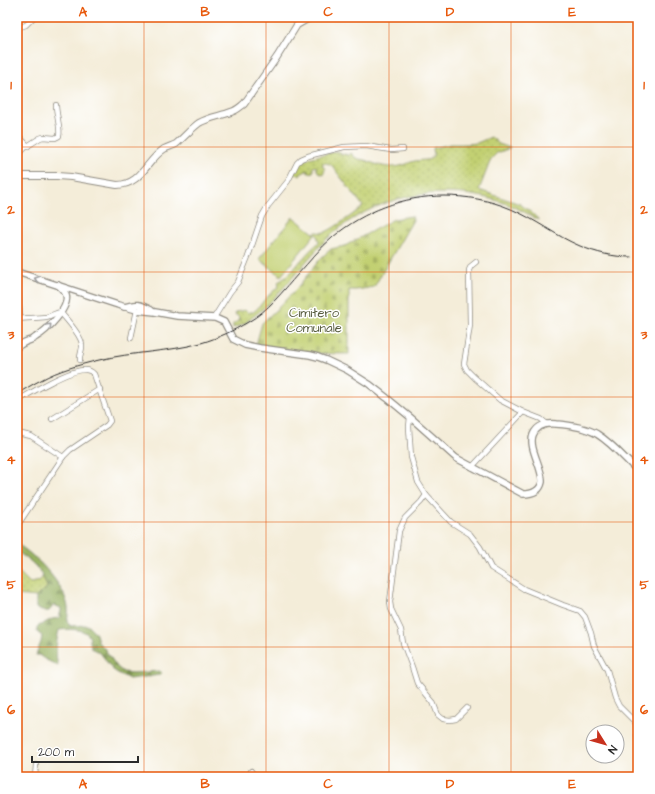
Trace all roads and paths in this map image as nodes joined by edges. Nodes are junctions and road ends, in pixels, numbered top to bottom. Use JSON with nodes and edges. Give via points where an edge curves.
{"nodes":[{"id":1,"x":34,"y":17,"type":"edge"},
{"id":2,"x":311,"y":17,"type":"edge"},
{"id":3,"x":17,"y":28,"type":"edge"},
{"id":4,"x":56,"y":105,"type":"dead end"},
{"id":5,"x":17,"y":134,"type":"edge"},
{"id":6,"x":28,"y":146,"type":"junction"},
{"id":7,"x":403,"y":149,"type":"dead end"},
{"id":8,"x":17,"y":156,"type":"edge"},
{"id":9,"x":17,"y":176,"type":"edge"},
{"id":10,"x":476,"y":262,"type":"dead end"},
{"id":11,"x":17,"y":272,"type":"edge"},
{"id":12,"x":58,"y":285,"type":"junction"},
{"id":13,"x":17,"y":290,"type":"edge"},
{"id":14,"x":74,"y":290,"type":"junction"},
{"id":15,"x":66,"y":296,"type":"junction"},
{"id":16,"x":124,"y":307,"type":"junction"},
{"id":17,"x":137,"y":310,"type":"junction"},
{"id":18,"x":155,"y":312,"type":"junction"},
{"id":19,"x":61,"y":313,"type":"junction"},
{"id":20,"x":215,"y":318,"type":"junction"},
{"id":21,"x":19,"y":319,"type":"edge"},
{"id":22,"x":131,"y":338,"type":"dead end"},
{"id":23,"x":28,"y":341,"type":"junction"},
{"id":24,"x":17,"y":342,"type":"edge"},
{"id":25,"x":17,"y":347,"type":"edge"},
{"id":26,"x":80,"y":360,"type":"dead end"},
{"id":27,"x":100,"y":389,"type":"junction"},
{"id":28,"x":17,"y":400,"type":"edge"},
{"id":29,"x":523,"y":412,"type":"junction"},
{"id":30,"x":410,"y":417,"type":"junction"},
{"id":31,"x":52,"y":419,"type":"dead end"},
{"id":32,"x":547,"y":424,"type":"junction"},
{"id":33,"x":17,"y":433,"type":"edge"},
{"id":34,"x":63,"y":457,"type":"junction"},
{"id":35,"x":472,"y":468,"type":"junction"},
{"id":36,"x":638,"y":472,"type":"edge"},
{"id":37,"x":426,"y":495,"type":"junction"},
{"id":38,"x":17,"y":526,"type":"edge"},
{"id":39,"x":467,"y":708,"type":"dead end"},
{"id":40,"x":638,"y":741,"type":"edge"},
{"id":41,"x":36,"y":765,"type":"dead end"},
{"id":42,"x":251,"y":771,"type":"dead end"},
{"id":43,"x":35,"y":777,"type":"edge"},
{"id":44,"x":255,"y":777,"type":"edge"}],
"edges":[{"from":1,"to":3,"type":"street","via":[[26,25]]},
{"from":2,"to":9,"type":"main road","via":[[297,25],[249,97],[238,109],[198,124],[164,149],[151,160],[139,177],[128,183],[117,185],[57,176]]},
{"from":4,"to":6,"type":"street","via":[[59,136],[43,137]]},
{"from":5,"to":6,"type":"street"},
{"from":6,"to":8,"type":"street"},
{"from":7,"to":20,"type":"street","via":[[344,147],[301,159],[262,216],[238,282]]},
{"from":10,"to":29,"type":"street","via":[[469,270],[470,325],[464,364],[475,378],[500,400]]},
{"from":12,"to":11,"type":"street","one_way":true},
{"from":12,"to":14,"type":"street"},
{"from":12,"to":15,"type":"street"},
{"from":13,"to":21,"type":"street"},
{"from":14,"to":15,"type":"street"},
{"from":14,"to":16,"type":"street"},
{"from":15,"to":19,"type":"street"},
{"from":16,"to":17,"type":"street"},
{"from":16,"to":18,"type":"street","via":[[139,304]]},
{"from":17,"to":18,"type":"street"},
{"from":17,"to":22,"type":"street"},
{"from":18,"to":20,"type":"street"},
{"from":19,"to":21,"type":"street"},
{"from":23,"to":19,"type":"street","one_way":true,"via":[[37,337]]},
{"from":19,"to":26,"type":"street","via":[[80,339]]},
{"from":20,"to":30,"type":"street","via":[[224,322],[233,339],[245,345],[318,357],[347,370]]},
{"from":23,"to":24,"type":"street"},
{"from":23,"to":25,"type":"street"},
{"from":27,"to":28,"type":"street","via":[[94,374],[85,369],[51,381]]},
{"from":27,"to":31,"type":"street"},
{"from":27,"to":34,"type":"street","via":[[110,422]]},
{"from":29,"to":32,"type":"street"},
{"from":29,"to":35,"type":"street"},
{"from":30,"to":35,"type":"street","via":[[456,458]]},
{"from":30,"to":37,"type":"street","via":[[411,456],[418,482]]},
{"from":32,"to":35,"type":"street","via":[[541,425],[532,436],[542,482],[537,491],[523,494]]},
{"from":32,"to":36,"type":"street","via":[[572,426],[597,434]]},
{"from":33,"to":34,"type":"street","via":[[32,436]]},
{"from":34,"to":38,"type":"street"},
{"from":37,"to":39,"type":"street","via":[[405,518],[399,531],[391,609],[401,630],[417,683],[433,702],[438,715],[443,719],[456,719]]},
{"from":37,"to":40,"type":"street","via":[[451,522],[470,534],[491,568],[524,589],[580,611],[585,617],[594,646],[607,670],[614,696],[619,706],[636,723]]},
{"from":41,"to":43,"type":"street"},
{"from":42,"to":44,"type":"street"}]}
